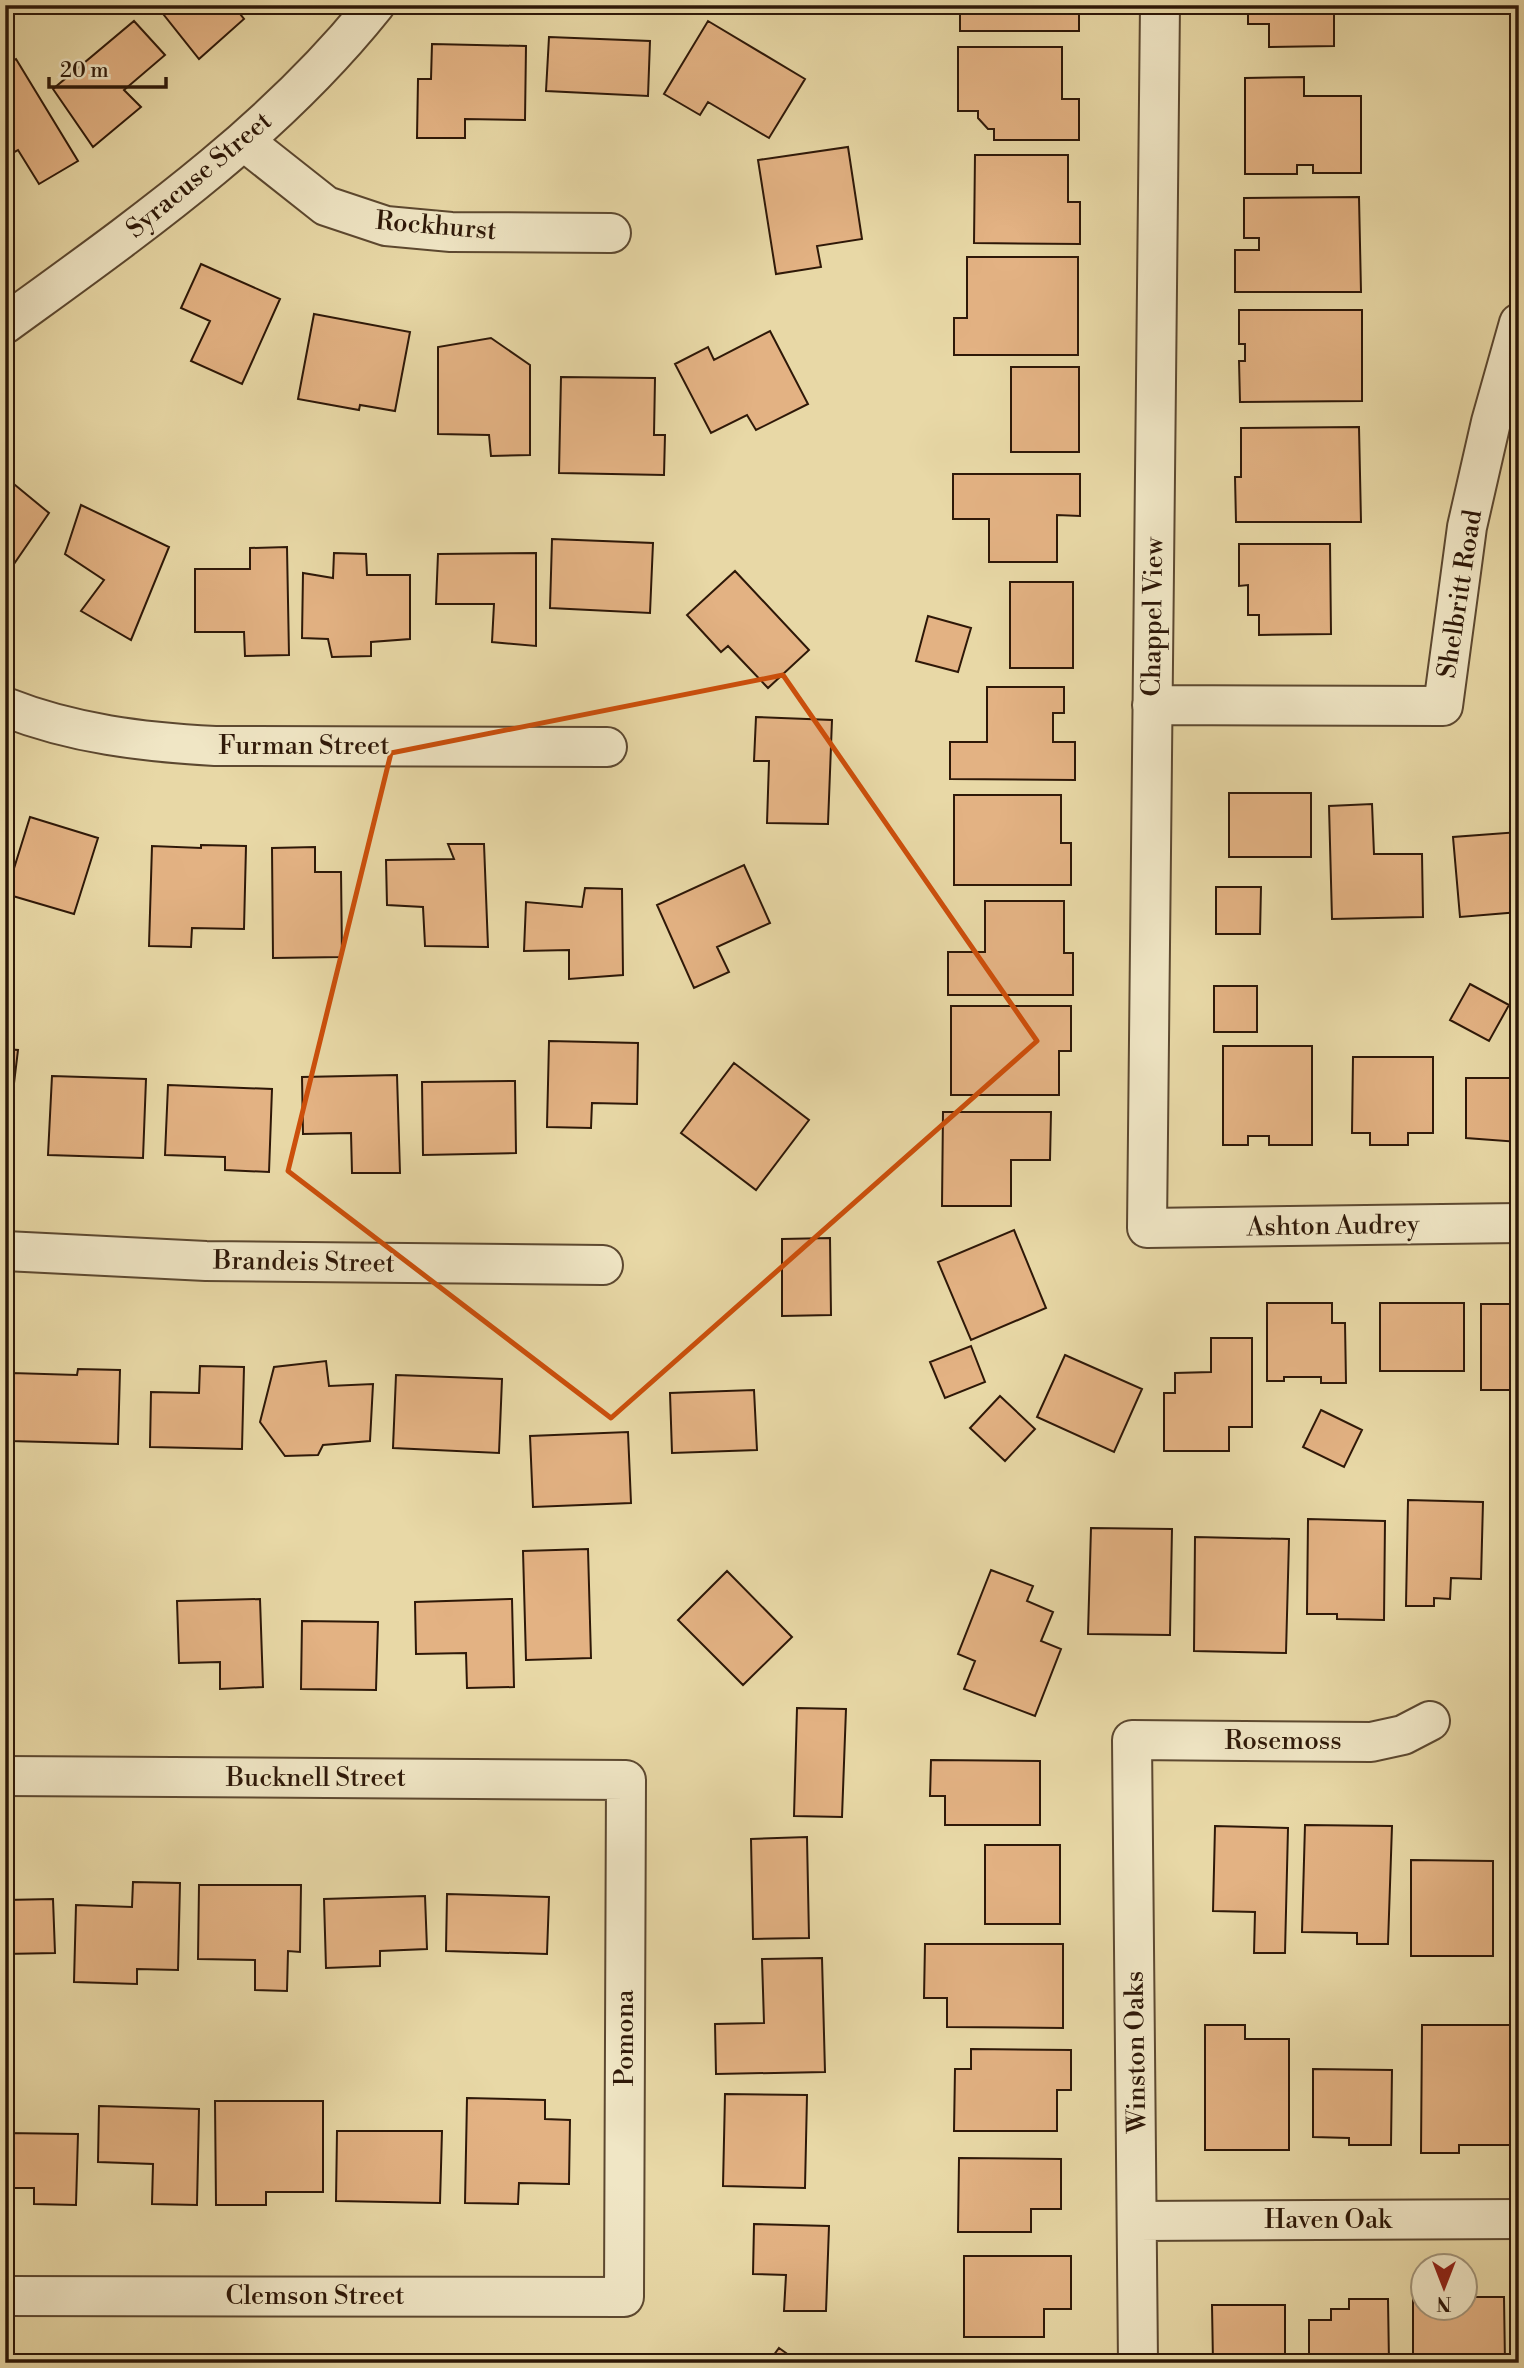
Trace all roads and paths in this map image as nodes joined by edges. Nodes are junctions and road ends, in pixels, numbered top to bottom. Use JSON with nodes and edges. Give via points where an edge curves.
{"nodes":[{"id":1,"x":375,"y":5,"type":"edge"},
{"id":2,"x":1160,"y":5,"type":"edge"},
{"id":3,"x":245,"y":142,"type":"junction"},
{"id":4,"x":611,"y":233,"type":"dead end"},
{"id":5,"x":1519,"y":323,"type":"edge"},
{"id":6,"x":5,"y":324,"type":"edge"},
{"id":7,"x":1152,"y":705,"type":"junction"},
{"id":8,"x":5,"y":708,"type":"edge"},
{"id":9,"x":607,"y":747,"type":"dead end"},
{"id":10,"x":1519,"y":1223,"type":"edge"},
{"id":11,"x":1147,"y":1228,"type":"joint"},
{"id":12,"x":5,"y":1251,"type":"edge"},
{"id":13,"x":603,"y":1265,"type":"dead end"},
{"id":14,"x":1430,"y":1721,"type":"dead end"},
{"id":15,"x":1132,"y":1740,"type":"joint"},
{"id":16,"x":5,"y":1776,"type":"edge"},
{"id":17,"x":626,"y":1780,"type":"joint"},
{"id":18,"x":1519,"y":2219,"type":"edge"},
{"id":19,"x":1138,"y":2221,"type":"junction"},
{"id":20,"x":5,"y":2296,"type":"edge"},
{"id":21,"x":624,"y":2297,"type":"joint"},
{"id":22,"x":1138,"y":2363,"type":"edge"}],
"edges":[{"from":1,"to":3,"type":"street","name":"Syracuse Street","via":[[344,44]]},
{"from":2,"to":7,"type":"street","name":"Chappel View"},
{"from":3,"to":4,"type":"street","name":"Rockhurst","via":[[326,206],[386,226],[451,232]]},
{"from":3,"to":6,"type":"street","name":"Syracuse Street","via":[[172,202]]},
{"from":5,"to":7,"type":"street","name":"Shelbritt Road","via":[[1468,527],[1443,706]]},
{"from":7,"to":11,"type":"street","name":"Chappel View"},
{"from":8,"to":9,"type":"street","name":"Furman Street","via":[[89,733],[164,743]]},
{"from":10,"to":11,"type":"street","name":"Ashton Audrey"},
{"from":12,"to":13,"type":"street","name":"Brandeis Street","via":[[206,1261]]},
{"from":14,"to":15,"type":"street","name":"Rosemoss","via":[[1403,1735],[1371,1742]]},
{"from":15,"to":19,"type":"street","name":"Winston Oaks"},
{"from":16,"to":17,"type":"street","name":"Bucknell Street"},
{"from":17,"to":21,"type":"street","name":"Pomona"},
{"from":18,"to":19,"type":"street","name":"Haven Oak"},
{"from":19,"to":22,"type":"street","name":"Winston Oaks"},
{"from":20,"to":21,"type":"street","name":"Clemson Street"}]}
